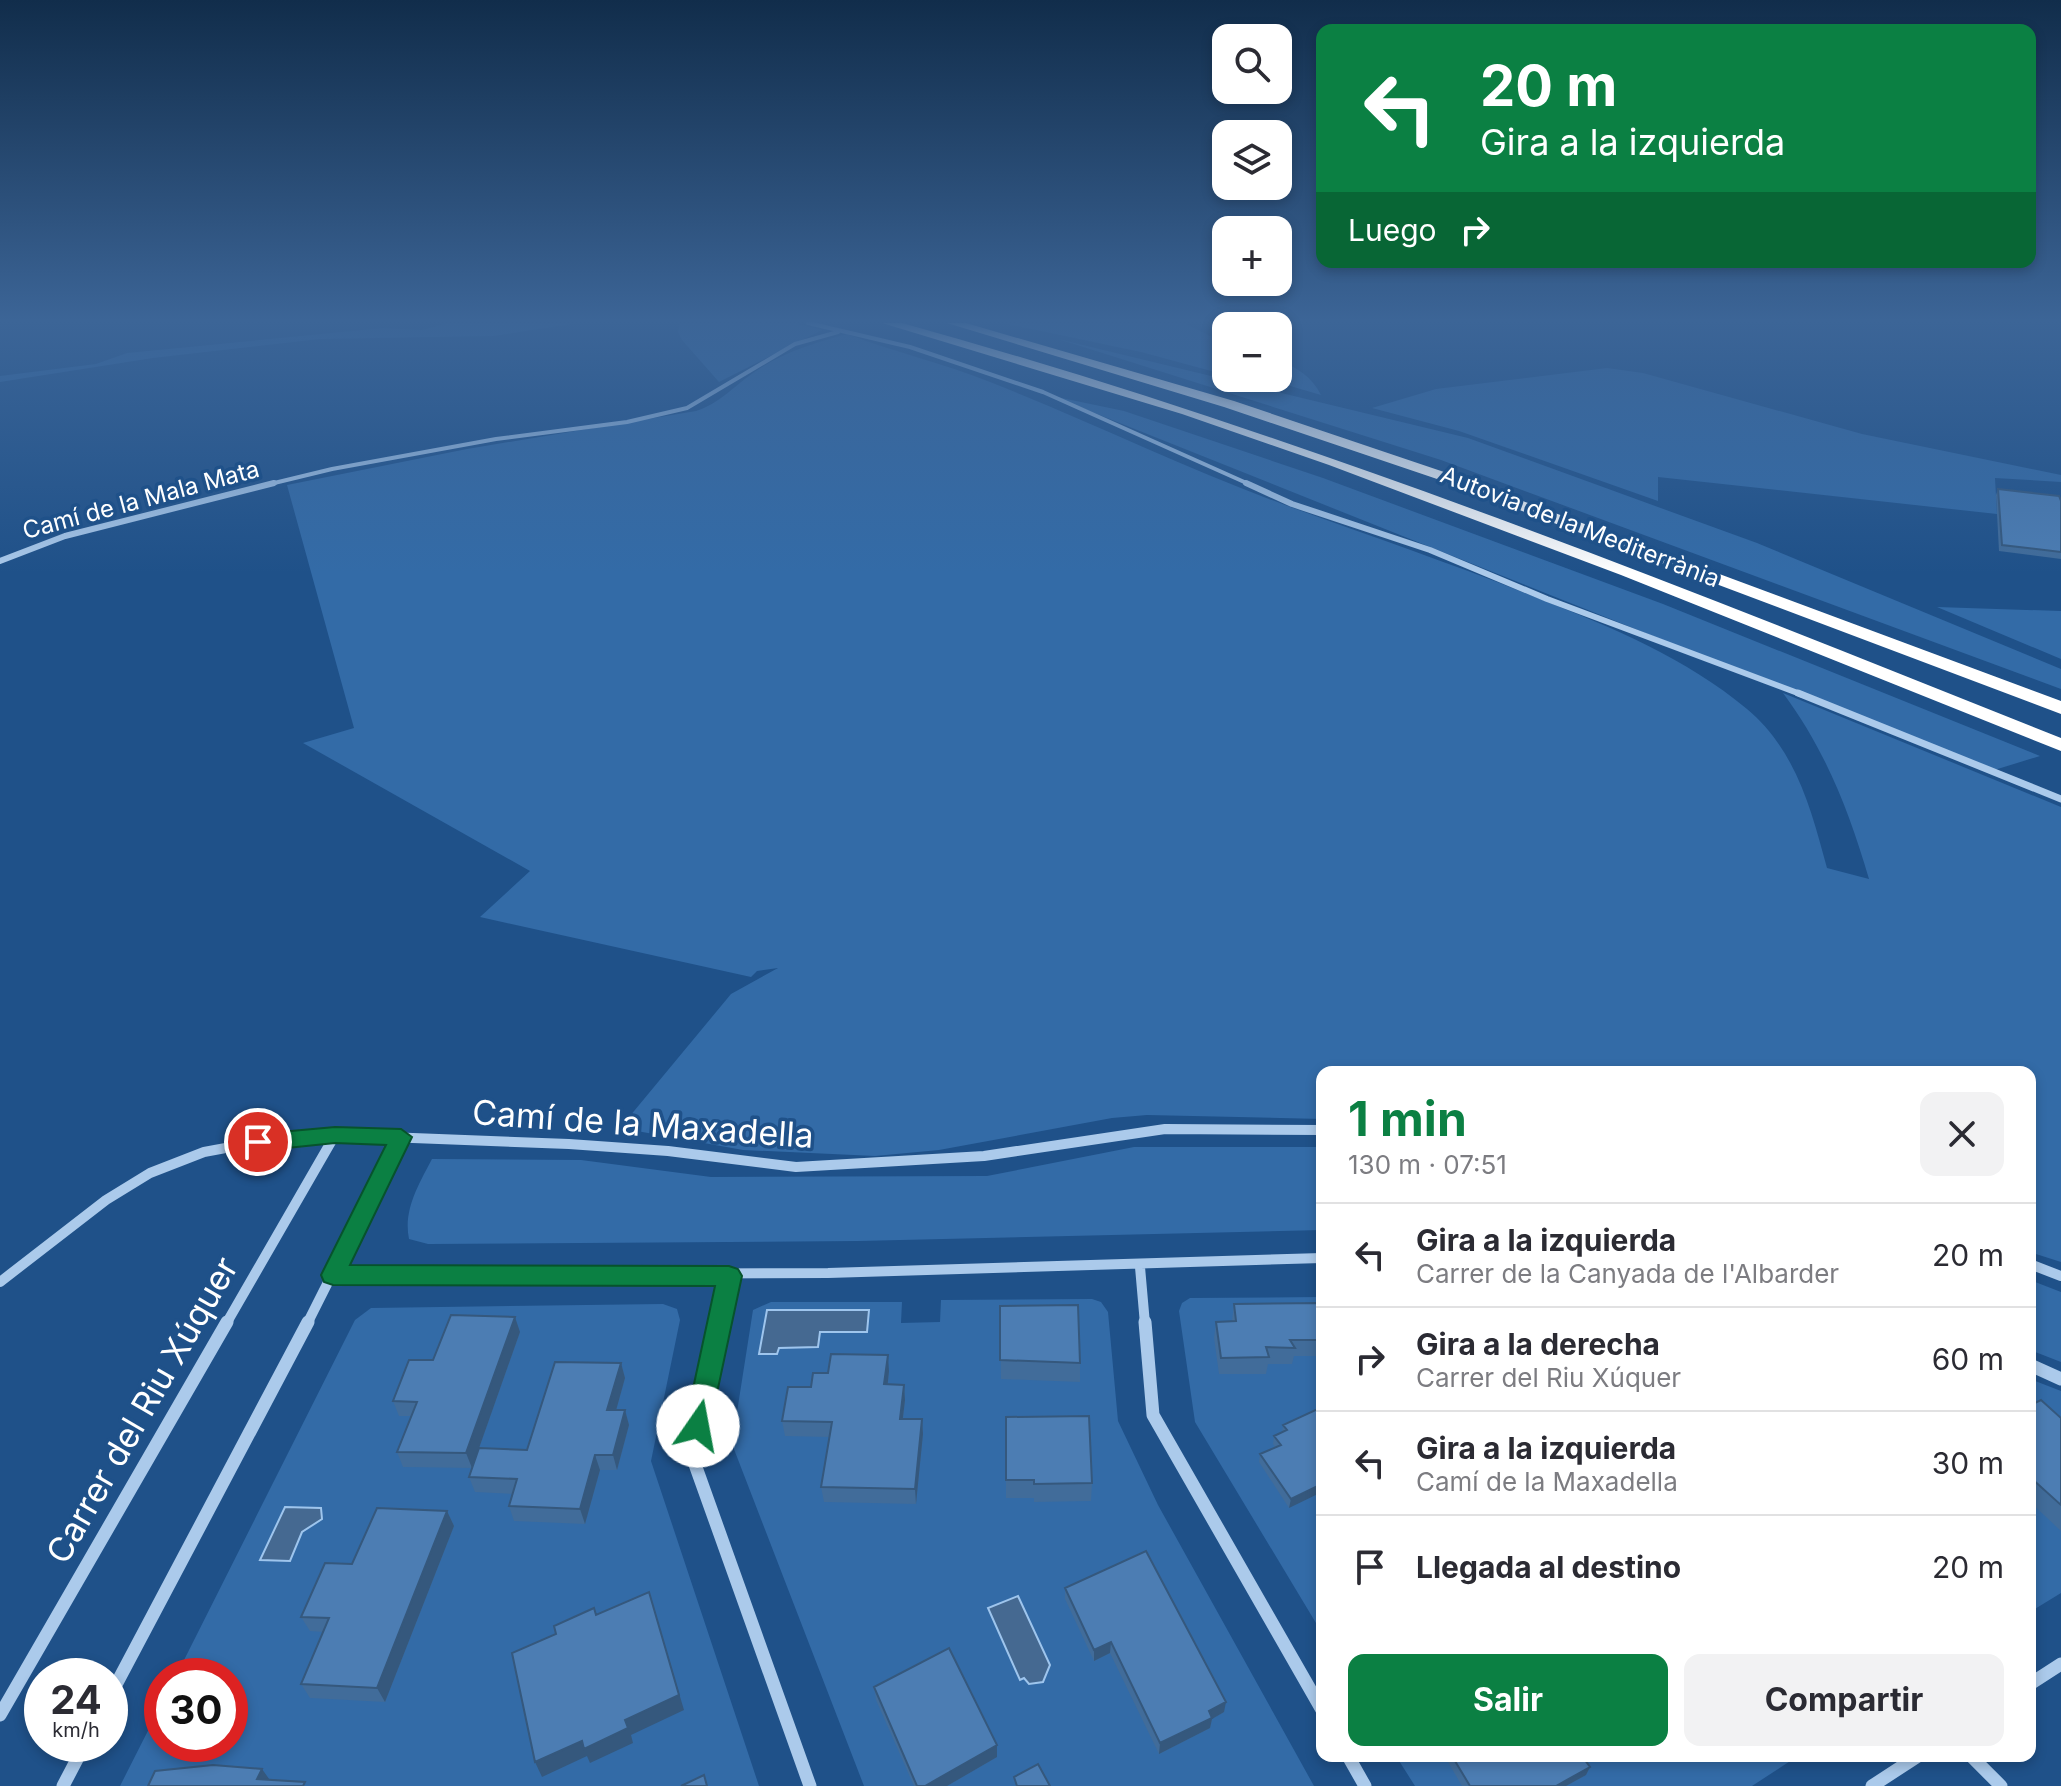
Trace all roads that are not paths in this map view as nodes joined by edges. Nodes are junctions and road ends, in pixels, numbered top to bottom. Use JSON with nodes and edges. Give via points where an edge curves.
{"nodes":[{"id":1,"x":688,"y":406,"type":"edge"},
{"id":2,"x":1075,"y":406,"type":"edge"},
{"id":3,"x":1169,"y":406,"type":"edge"},
{"id":4,"x":1236,"y":406,"type":"edge"},
{"id":5,"x":0,"y":561,"type":"edge"},
{"id":6,"x":2061,"y":708,"type":"edge"},
{"id":7,"x":2061,"y":745,"type":"edge"},
{"id":8,"x":2061,"y":799,"type":"edge"},
{"id":9,"x":1316,"y":1130,"type":"edge"},
{"id":10,"x":335,"y":1135,"type":"junction"},
{"id":11,"x":401,"y":1137,"type":"junction"},
{"id":12,"x":1316,"y":1258,"type":"edge"},
{"id":13,"x":2036,"y":1266,"type":"edge"},
{"id":14,"x":1140,"y":1267,"type":"junction"},
{"id":15,"x":333,"y":1275,"type":"junction"},
{"id":16,"x":729,"y":1276,"type":"junction"},
{"id":17,"x":2061,"y":1276,"type":"edge"},
{"id":18,"x":0,"y":1282,"type":"edge"},
{"id":19,"x":2036,"y":1368,"type":"edge"},
{"id":20,"x":2061,"y":1379,"type":"edge"},
{"id":21,"x":128,"y":1662,"type":"edge"},
{"id":22,"x":2061,"y":1664,"type":"edge"},
{"id":23,"x":2036,"y":1680,"type":"edge"},
{"id":24,"x":1316,"y":1700,"type":"edge"},
{"id":25,"x":0,"y":1715,"type":"edge"},
{"id":26,"x":76,"y":1762,"type":"edge"},
{"id":27,"x":1351,"y":1762,"type":"edge"},
{"id":28,"x":1909,"y":1762,"type":"edge"},
{"id":29,"x":1977,"y":1762,"type":"edge"},
{"id":30,"x":63,"y":1786,"type":"edge"},
{"id":31,"x":810,"y":1786,"type":"edge"},
{"id":32,"x":1365,"y":1786,"type":"edge"},
{"id":33,"x":1872,"y":1786,"type":"edge"},
{"id":34,"x":2001,"y":1786,"type":"edge"}],
"edges":[{"from":1,"to":5,"type":"street","name":"Camí de la Mala Mata","via":[[332,469],[65,536]]},
{"from":2,"to":8,"type":"street","via":[[1292,504],[1430,550]]},
{"from":3,"to":7,"type":"highway","name":"Autovia de la Mediterrània","via":[[1417,492]]},
{"from":4,"to":6,"type":"highway","name":"Autovia de la Mediterrània","via":[[1445,477]]},
{"from":9,"to":11,"type":"street","name":"Camí de la Maxadella","via":[[1165,1129],[984,1156],[796,1167],[668,1151]]},
{"from":10,"to":11,"type":"street","name":"Camí de la Maxadella"},
{"from":10,"to":18,"type":"street","name":"Camí de la Maxadella","via":[[204,1152],[150,1173],[106,1200]]},
{"from":10,"to":25,"type":"street","name":"Carrer del Riu Xúquer"},
{"from":11,"to":15,"type":"street"},
{"from":12,"to":14,"type":"street"},
{"from":13,"to":17,"type":"street"},
{"from":14,"to":16,"type":"street"},
{"from":14,"to":24,"type":"street","via":[[1153,1415]]},
{"from":15,"to":16,"type":"street"},
{"from":15,"to":21,"type":"street"},
{"from":16,"to":31,"type":"street","via":[[692,1456]]},
{"from":19,"to":20,"type":"street"},
{"from":22,"to":23,"type":"street"},
{"from":26,"to":30,"type":"street"},
{"from":27,"to":32,"type":"street"},
{"from":28,"to":33,"type":"street"},
{"from":29,"to":34,"type":"street"}]}
